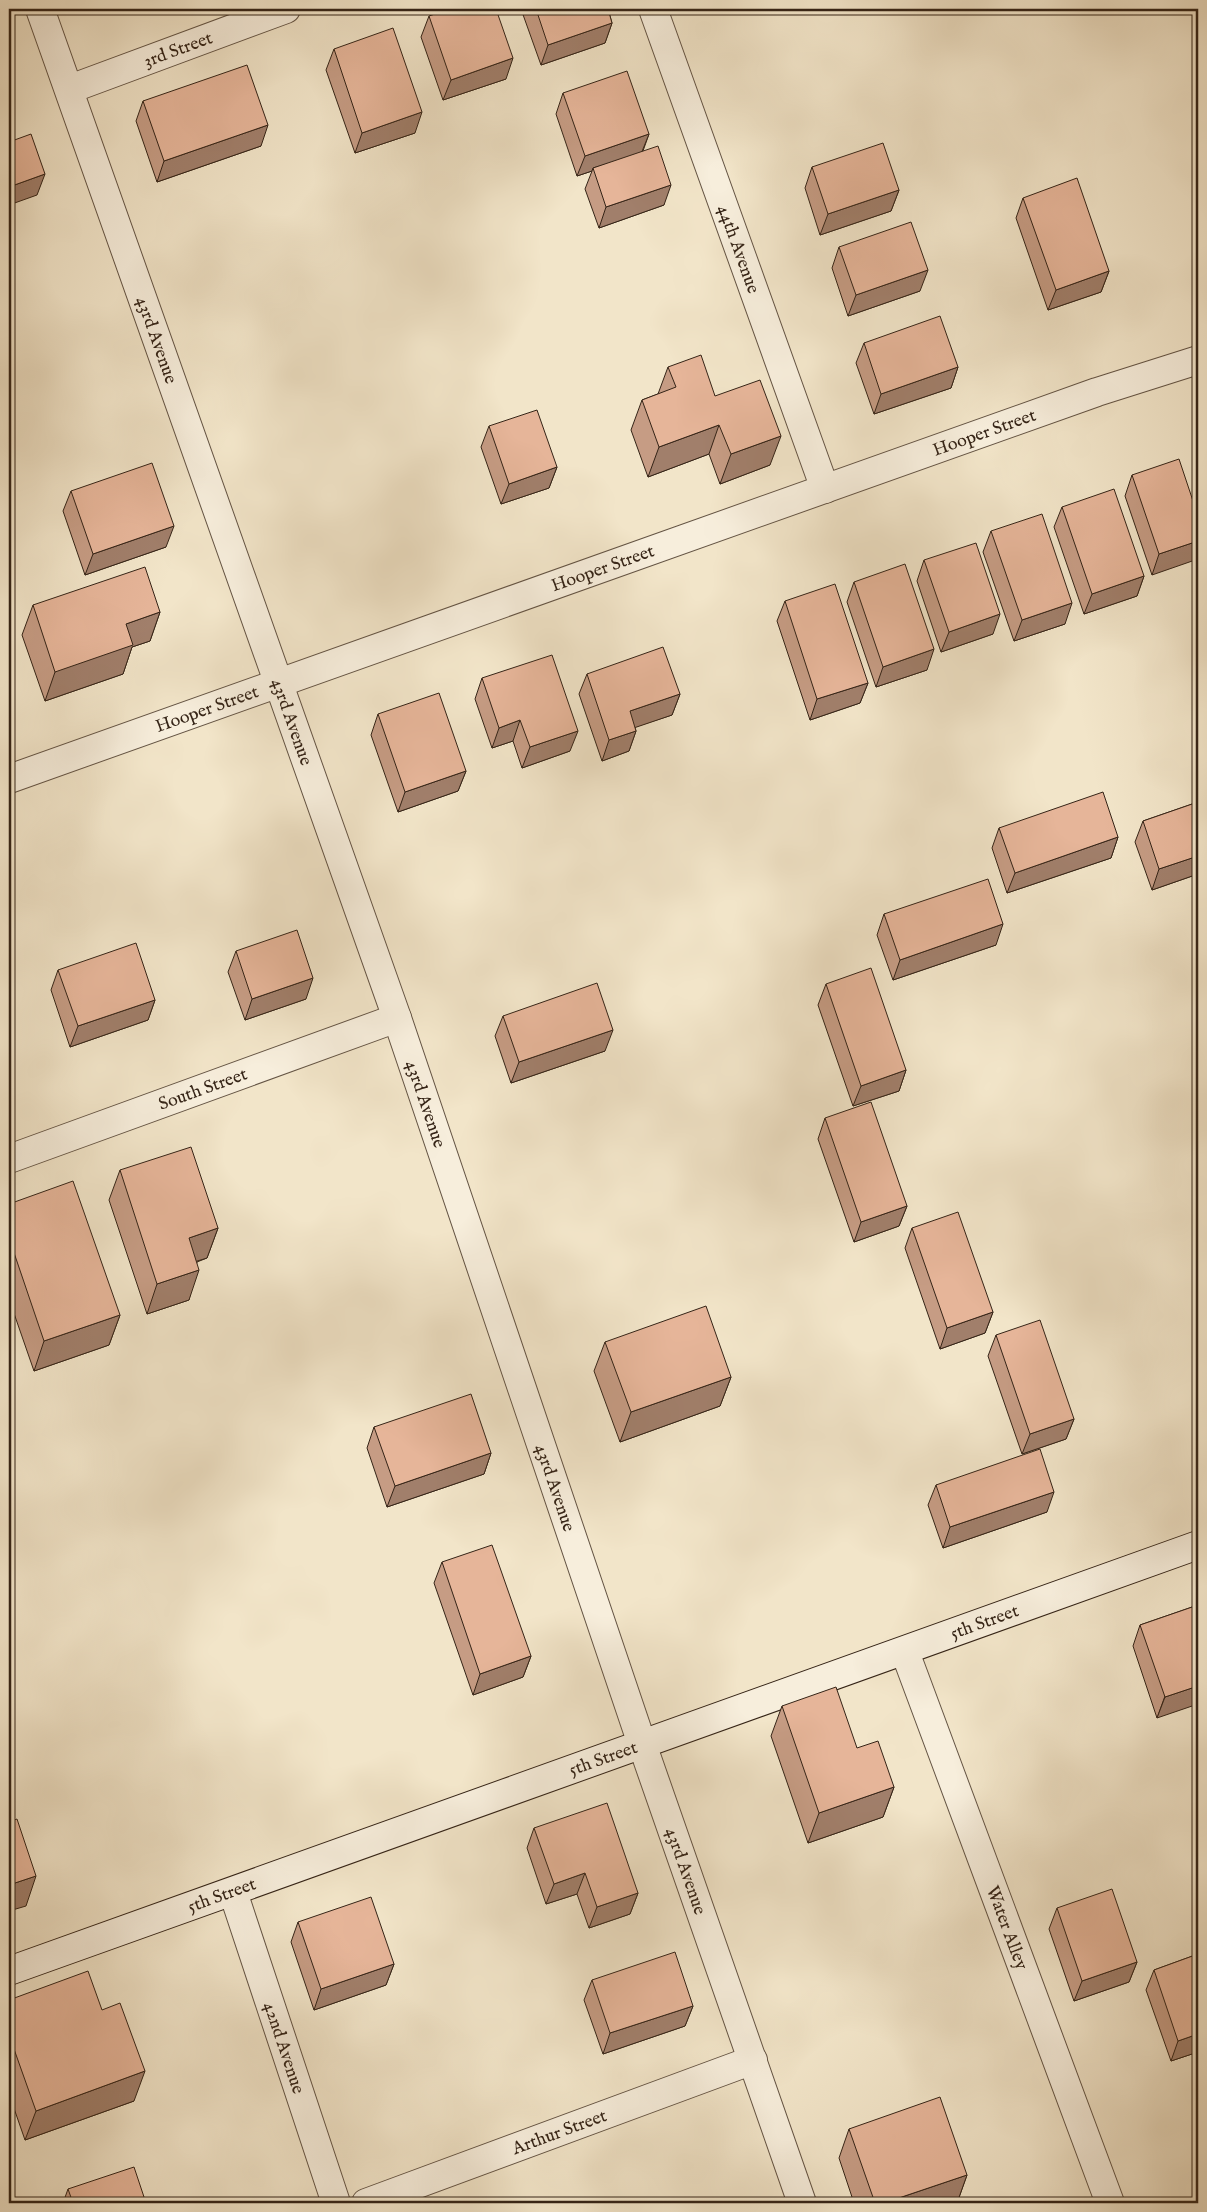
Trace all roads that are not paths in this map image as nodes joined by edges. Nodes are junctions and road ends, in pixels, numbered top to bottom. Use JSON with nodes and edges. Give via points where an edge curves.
{"nodes":[{"id":1,"x":40,"y":9,"type":"edge"},
{"id":2,"x":286,"y":9,"type":"edge"},
{"id":3,"x":653,"y":9,"type":"edge"},
{"id":4,"x":70,"y":89,"type":"junction"},
{"id":5,"x":1198,"y":360,"type":"edge"},
{"id":6,"x":825,"y":489,"type":"junction"},
{"id":7,"x":280,"y":683,"type":"junction"},
{"id":8,"x":9,"y":779,"type":"edge"},
{"id":9,"x":397,"y":1018,"type":"junction"},
{"id":10,"x":9,"y":1160,"type":"edge"},
{"id":11,"x":1198,"y":1545,"type":"edge"},
{"id":12,"x":905,"y":1652,"type":"junction"},
{"id":13,"x":642,"y":1744,"type":"junction"},
{"id":14,"x":233,"y":1892,"type":"junction"},
{"id":15,"x":9,"y":1970,"type":"edge"},
{"id":16,"x":753,"y":2060,"type":"junction"},
{"id":17,"x":336,"y":2203,"type":"edge"},
{"id":18,"x":366,"y":2203,"type":"edge"},
{"id":19,"x":802,"y":2203,"type":"edge"},
{"id":20,"x":1110,"y":2203,"type":"edge"}],
"edges":[{"from":1,"to":4,"type":"street","name":"43rd Avenue"},
{"from":2,"to":4,"type":"street","name":"3rd Street"},
{"from":3,"to":6,"type":"street","name":"44th Avenue"},
{"from":4,"to":7,"type":"street","name":"43rd Avenue"},
{"from":5,"to":6,"type":"street","name":"Hooper Street","via":[[1097,392]]},
{"from":6,"to":7,"type":"street","name":"Hooper Street"},
{"from":7,"to":8,"type":"street","name":"Hooper Street"},
{"from":7,"to":9,"type":"street","name":"43rd Avenue"},
{"from":9,"to":10,"type":"street","name":"South Street"},
{"from":9,"to":13,"type":"street","name":"43rd Avenue"},
{"from":11,"to":12,"type":"street","name":"5th Street"},
{"from":12,"to":13,"type":"street","name":"5th Street"},
{"from":12,"to":20,"type":"street","name":"Water Alley"},
{"from":13,"to":14,"type":"street","name":"5th Street"},
{"from":13,"to":16,"type":"street","name":"43rd Avenue"},
{"from":14,"to":15,"type":"street","name":"5th Street"},
{"from":14,"to":17,"type":"street","name":"42nd Avenue"},
{"from":16,"to":18,"type":"street","name":"Arthur Street"},
{"from":16,"to":19,"type":"street","name":"43rd Avenue"}]}
